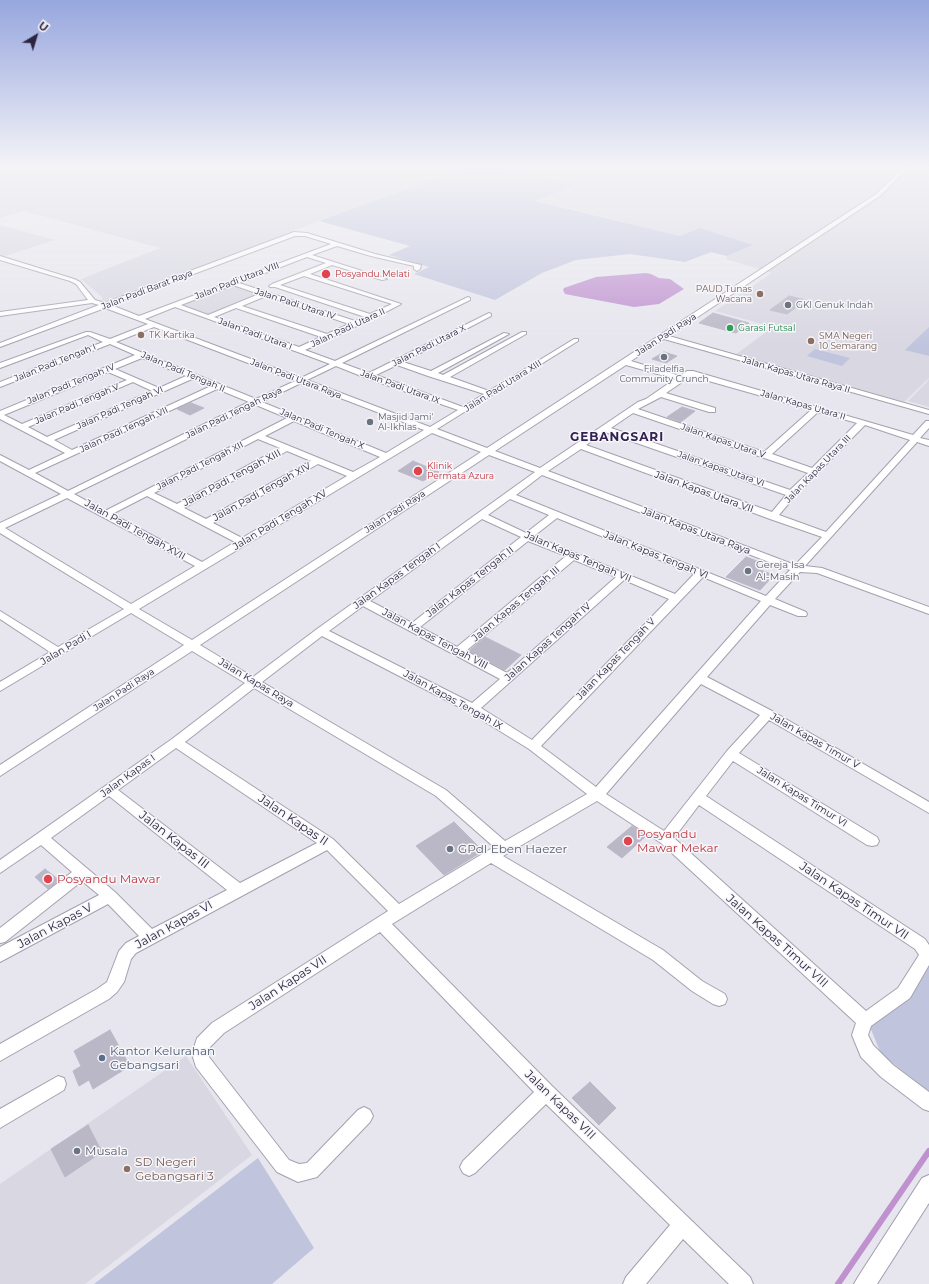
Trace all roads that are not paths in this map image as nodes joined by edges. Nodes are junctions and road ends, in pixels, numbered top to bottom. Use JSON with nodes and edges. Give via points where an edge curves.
{"nodes":[{"id":1,"x":829,"y":228,"type":"edge"},
{"id":2,"x":336,"y":244,"type":"junction"},
{"id":3,"x":306,"y":255,"type":"junction"},
{"id":4,"x":0,"y":258,"type":"edge"},
{"id":5,"x":332,"y":263,"type":"junction"},
{"id":6,"x":417,"y":269,"type":"dead end"},
{"id":7,"x":304,"y":274,"type":"junction"},
{"id":8,"x":384,"y":279,"type":"dead end"},
{"id":9,"x":233,"y":283,"type":"junction"},
{"id":10,"x":274,"y":285,"type":"junction"},
{"id":11,"x":257,"y":292,"type":"junction"},
{"id":12,"x":265,"y":294,"type":"junction"},
{"id":13,"x":468,"y":299,"type":"dead end"},
{"id":14,"x":100,"y":304,"type":"junction"},
{"id":15,"x":175,"y":305,"type":"junction"},
{"id":16,"x":237,"y":306,"type":"junction"},
{"id":17,"x":0,"y":314,"type":"edge"},
{"id":18,"x":489,"y":315,"type":"dead end"},
{"id":19,"x":208,"y":317,"type":"junction"},
{"id":20,"x":372,"y":317,"type":"junction"},
{"id":21,"x":138,"y":319,"type":"junction"},
{"id":22,"x":356,"y":324,"type":"junction"},
{"id":23,"x":153,"y":325,"type":"junction"},
{"id":24,"x":524,"y":333,"type":"dead end"},
{"id":25,"x":506,"y":334,"type":"dead end"},
{"id":26,"x":328,"y":337,"type":"junction"},
{"id":27,"x":663,"y":337,"type":"junction"},
{"id":28,"x":576,"y":340,"type":"dead end"},
{"id":29,"x":110,"y":342,"type":"junction"},
{"id":30,"x":0,"y":345,"type":"edge"},
{"id":31,"x":299,"y":350,"type":"junction"},
{"id":32,"x":470,"y":353,"type":"junction"},
{"id":33,"x":142,"y":355,"type":"junction"},
{"id":34,"x":481,"y":357,"type":"junction"},
{"id":35,"x":397,"y":362,"type":"junction"},
{"id":36,"x":625,"y":362,"type":"junction"},
{"id":37,"x":335,"y":363,"type":"junction"},
{"id":38,"x":0,"y":366,"type":"edge"},
{"id":39,"x":108,"y":369,"type":"junction"},
{"id":40,"x":690,"y":373,"type":"joint"},
{"id":41,"x":430,"y":374,"type":"junction"},
{"id":42,"x":192,"y":376,"type":"junction"},
{"id":43,"x":370,"y":376,"type":"junction"},
{"id":44,"x":443,"y":378,"type":"junction"},
{"id":45,"x":682,"y":379,"type":"junction"},
{"id":46,"x":132,"y":380,"type":"junction"},
{"id":47,"x":300,"y":381,"type":"junction"},
{"id":48,"x":0,"y":385,"type":"edge"},
{"id":49,"x":218,"y":386,"type":"junction"},
{"id":50,"x":160,"y":391,"type":"junction"},
{"id":51,"x":491,"y":394,"type":"junction"},
{"id":52,"x":660,"y":394,"type":"junction"},
{"id":53,"x":257,"y":402,"type":"junction"},
{"id":54,"x":817,"y":409,"type":"junction"},
{"id":55,"x":464,"y":410,"type":"junction"},
{"id":56,"x":632,"y":410,"type":"junction"},
{"id":57,"x":712,"y":410,"type":"dead end"},
{"id":58,"x":929,"y":412,"type":"edge"},
{"id":59,"x":0,"y":415,"type":"edge"},
{"id":60,"x":293,"y":418,"type":"junction"},
{"id":61,"x":863,"y":422,"type":"junction"},
{"id":62,"x":929,"y":423,"type":"edge"},
{"id":63,"x":21,"y":427,"type":"junction"},
{"id":64,"x":606,"y":429,"type":"junction"},
{"id":65,"x":429,"y":430,"type":"junction"},
{"id":66,"x":258,"y":436,"type":"junction"},
{"id":67,"x":916,"y":439,"type":"junction"},
{"id":68,"x":47,"y":440,"type":"junction"},
{"id":69,"x":929,"y":443,"type":"edge"},
{"id":70,"x":581,"y":446,"type":"junction"},
{"id":71,"x":287,"y":448,"type":"junction"},
{"id":72,"x":487,"y":452,"type":"junction"},
{"id":73,"x":72,"y":453,"type":"junction"},
{"id":74,"x":386,"y":456,"type":"junction"},
{"id":75,"x":766,"y":456,"type":"junction"},
{"id":76,"x":0,"y":458,"type":"edge"},
{"id":77,"x":317,"y":461,"type":"junction"},
{"id":78,"x":541,"y":472,"type":"junction"},
{"id":79,"x":815,"y":472,"type":"junction"},
{"id":80,"x":29,"y":473,"type":"junction"},
{"id":81,"x":354,"y":476,"type":"junction"},
{"id":82,"x":148,"y":493,"type":"junction"},
{"id":83,"x":68,"y":494,"type":"junction"},
{"id":84,"x":792,"y":494,"type":"junction"},
{"id":85,"x":509,"y":495,"type":"junction"},
{"id":86,"x":177,"y":508,"type":"junction"},
{"id":87,"x":106,"y":514,"type":"junction"},
{"id":88,"x":556,"y":514,"type":"junction"},
{"id":89,"x":481,"y":515,"type":"junction"},
{"id":90,"x":773,"y":517,"type":"junction"},
{"id":91,"x":206,"y":523,"type":"junction"},
{"id":92,"x":0,"y":528,"type":"edge"},
{"id":93,"x":828,"y":536,"type":"junction"},
{"id":94,"x":528,"y":537,"type":"junction"},
{"id":95,"x":242,"y":542,"type":"junction"},
{"id":96,"x":573,"y":556,"type":"junction"},
{"id":97,"x":202,"y":566,"type":"junction"},
{"id":98,"x":796,"y":569,"type":"junction"},
{"id":99,"x":700,"y":573,"type":"junction"},
{"id":100,"x":623,"y":576,"type":"junction"},
{"id":101,"x":675,"y":598,"type":"junction"},
{"id":102,"x":768,"y":600,"type":"junction"},
{"id":103,"x":362,"y":601,"type":"junction"},
{"id":104,"x":131,"y":609,"type":"junction"},
{"id":105,"x":929,"y":611,"type":"edge"},
{"id":106,"x":0,"y":614,"type":"edge"},
{"id":107,"x":802,"y":614,"type":"dead end"},
{"id":108,"x":412,"y":628,"type":"junction"},
{"id":109,"x":321,"y":631,"type":"junction"},
{"id":110,"x":191,"y":645,"type":"junction"},
{"id":111,"x":58,"y":652,"type":"junction"},
{"id":112,"x":458,"y":652,"type":"junction"},
{"id":113,"x":508,"y":678,"type":"junction"},
{"id":114,"x":699,"y":678,"type":"junction"},
{"id":115,"x":254,"y":683,"type":"junction"},
{"id":116,"x":0,"y":687,"type":"edge"},
{"id":117,"x":473,"y":709,"type":"junction"},
{"id":118,"x":768,"y":714,"type":"junction"},
{"id":119,"x":176,"y":742,"type":"junction"},
{"id":120,"x":533,"y":746,"type":"junction"},
{"id":121,"x":731,"y":754,"type":"junction"},
{"id":122,"x":0,"y":771,"type":"edge"},
{"id":123,"x":110,"y":790,"type":"junction"},
{"id":124,"x":597,"y":795,"type":"junction"},
{"id":125,"x":699,"y":798,"type":"junction"},
{"id":126,"x":929,"y":808,"type":"edge"},
{"id":127,"x":42,"y":838,"type":"junction"},
{"id":128,"x":666,"y":840,"type":"junction"},
{"id":129,"x":872,"y":841,"type":"dead end"},
{"id":130,"x":328,"y":843,"type":"junction"},
{"id":131,"x":498,"y":852,"type":"junction"},
{"id":132,"x":0,"y":867,"type":"edge"},
{"id":133,"x":83,"y":872,"type":"junction"},
{"id":134,"x":238,"y":890,"type":"junction"},
{"id":135,"x":110,"y":896,"type":"junction"},
{"id":136,"x":398,"y":912,"type":"junction"},
{"id":137,"x":381,"y":923,"type":"junction"},
{"id":138,"x":0,"y":937,"type":"edge"},
{"id":139,"x":150,"y":937,"type":"junction"},
{"id":140,"x":0,"y":955,"type":"edge"},
{"id":141,"x":719,"y":999,"type":"dead end"},
{"id":142,"x":865,"y":1021,"type":"junction"},
{"id":143,"x":0,"y":1053,"type":"edge"},
{"id":144,"x":58,"y":1084,"type":"dead end"},
{"id":145,"x":546,"y":1092,"type":"junction"},
{"id":146,"x":929,"y":1103,"type":"edge"},
{"id":147,"x":364,"y":1116,"type":"dead end"},
{"id":148,"x":0,"y":1119,"type":"edge"},
{"id":149,"x":469,"y":1167,"type":"dead end"},
{"id":150,"x":929,"y":1185,"type":"edge"},
{"id":151,"x":683,"y":1224,"type":"junction"},
{"id":152,"x":633,"y":1284,"type":"edge"},
{"id":153,"x":743,"y":1284,"type":"edge"},
{"id":154,"x":865,"y":1284,"type":"edge"}],
"edges":[{"from":1,"to":27,"type":"street","name":"Jalan Padi Raya"},
{"from":2,"to":3,"type":"street","name":"Jalan Padi Utara VIII"},
{"from":2,"to":6,"type":"street","via":[[419,266]]},
{"from":2,"to":14,"type":"street","name":"Jalan Padi Barat Raya","via":[[305,234],[294,234]]},
{"from":3,"to":5,"type":"street"},
{"from":3,"to":9,"type":"street","name":"Jalan Padi Utara VIII"},
{"from":4,"to":14,"type":"street","via":[[72,280]]},
{"from":5,"to":7,"type":"street"},
{"from":5,"to":8,"type":"street"},
{"from":7,"to":10,"type":"street"},
{"from":7,"to":20,"type":"street","name":"Jalan Padi Utara II","via":[[398,305]]},
{"from":9,"to":11,"type":"street","name":"Jalan Padi Utara IV"},
{"from":9,"to":15,"type":"street","name":"Jalan Padi Utara VIII"},
{"from":10,"to":11,"type":"street"},
{"from":10,"to":20,"type":"street","name":"Jalan Padi Utara IV"},
{"from":11,"to":12,"type":"street","name":"Jalan Padi Utara IV"},
{"from":12,"to":16,"type":"street"},
{"from":12,"to":22,"type":"street","name":"Jalan Padi Utara IV"},
{"from":13,"to":37,"type":"street","name":"Jalan Padi Tengah Raya"},
{"from":14,"to":17,"type":"street"},
{"from":14,"to":21,"type":"street","name":"Jalan Padi Utara Raya"},
{"from":14,"to":30,"type":"street","name":"Jalan Padi Barat Raya"},
{"from":15,"to":19,"type":"street","name":"Jalan Padi Utara I"},
{"from":15,"to":21,"type":"street","name":"Jalan Padi Utara VIII"},
{"from":16,"to":19,"type":"street"},
{"from":16,"to":26,"type":"street"},
{"from":18,"to":35,"type":"street","name":"Jalan Padi Utara X"},
{"from":19,"to":31,"type":"street","name":"Jalan Padi Utara I"},
{"from":20,"to":22,"type":"street","name":"Jalan Padi Utara II"},
{"from":21,"to":23,"type":"street","name":"Jalan Padi Utara Raya"},
{"from":22,"to":26,"type":"street","name":"Jalan Padi Utara II"},
{"from":23,"to":29,"type":"street","name":"Jalan Padi Tengah I"},
{"from":23,"to":47,"type":"street","name":"Jalan Padi Utara Raya"},
{"from":24,"to":34,"type":"street"},
{"from":25,"to":32,"type":"street"},
{"from":26,"to":31,"type":"street","name":"Jalan Padi Utara II"},
{"from":27,"to":36,"type":"street","name":"Jalan Padi Raya"},
{"from":27,"to":58,"type":"street","name":"Jalan Kapas Utara Raya II"},
{"from":28,"to":51,"type":"street","name":"Jalan Padi Utara XIII"},
{"from":29,"to":33,"type":"street","name":"Jalan Padi Tengah II"},
{"from":29,"to":38,"type":"street","name":"Jalan Padi Tengah I","via":[[88,333]]},
{"from":29,"to":48,"type":"street","name":"Jalan Padi Tengah I"},
{"from":31,"to":37,"type":"street","name":"Jalan Padi Utara I"},
{"from":32,"to":34,"type":"street"},
{"from":32,"to":41,"type":"street"},
{"from":33,"to":39,"type":"street","name":"Jalan Padi Tengah IV"},
{"from":33,"to":42,"type":"street","name":"Jalan Padi Tengah II"},
{"from":34,"to":44,"type":"street"},
{"from":35,"to":41,"type":"street"},
{"from":35,"to":43,"type":"street","name":"Jalan Padi Utara X"},
{"from":36,"to":45,"type":"street"},
{"from":36,"to":72,"type":"street","name":"Jalan Padi Raya"},
{"from":37,"to":43,"type":"street","name":"Jalan Padi Utara IX"},
{"from":37,"to":47,"type":"street","name":"Jalan Padi Tengah Raya"},
{"from":39,"to":46,"type":"street"},
{"from":39,"to":59,"type":"street","name":"Jalan Padi Tengah IV"},
{"from":40,"to":45,"type":"street","name":"Jalan Kapas Tengah I"},
{"from":40,"to":54,"type":"street","name":"Jalan Kapas Utara II"},
{"from":41,"to":44,"type":"street"},
{"from":42,"to":49,"type":"street","name":"Jalan Padi Tengah II"},
{"from":42,"to":50,"type":"street","name":"Jalan Padi Tengah VI"},
{"from":43,"to":55,"type":"street","name":"Jalan Padi Utara IX"},
{"from":44,"to":51,"type":"street"},
{"from":45,"to":52,"type":"street","name":"Jalan Kapas Tengah I"},
{"from":46,"to":50,"type":"street"},
{"from":46,"to":63,"type":"street","name":"Jalan Padi Tengah V"},
{"from":47,"to":53,"type":"street","name":"Jalan Padi Tengah Raya"},
{"from":47,"to":65,"type":"street","name":"Jalan Padi Utara Raya"},
{"from":49,"to":53,"type":"street","name":"Jalan Padi Tengah II"},
{"from":49,"to":73,"type":"street","name":"Jalan Padi Tengah VII"},
{"from":50,"to":68,"type":"street","name":"Jalan Padi Tengah VI"},
{"from":51,"to":55,"type":"street","name":"Jalan Padi Utara XIII"},
{"from":52,"to":56,"type":"street","name":"Jalan Kapas Tengah I"},
{"from":52,"to":57,"type":"street"},
{"from":53,"to":60,"type":"street","name":"Jalan Padi Tengah X"},
{"from":53,"to":83,"type":"street","name":"Jalan Padi Tengah Raya"},
{"from":54,"to":61,"type":"street","name":"Jalan Kapas Utara II"},
{"from":54,"to":75,"type":"street"},
{"from":55,"to":65,"type":"street","name":"Jalan Padi Utara XIII"},
{"from":56,"to":64,"type":"street","name":"Jalan Kapas Tengah I"},
{"from":56,"to":75,"type":"street","name":"Jalan Kapas Utara V"},
{"from":59,"to":63,"type":"street"},
{"from":60,"to":66,"type":"street","name":"Jalan Padi Tengah XII"},
{"from":60,"to":74,"type":"street","name":"Jalan Padi Tengah X"},
{"from":61,"to":67,"type":"street","name":"Jalan Kapas Utara II"},
{"from":61,"to":79,"type":"street","name":"Jalan Kapas Utara III"},
{"from":62,"to":67,"type":"street","name":"Jalan Kapas VII"},
{"from":63,"to":68,"type":"street"},
{"from":64,"to":70,"type":"street","name":"Jalan Kapas Tengah I"},
{"from":64,"to":84,"type":"street","name":"Jalan Kapas Utara VI"},
{"from":65,"to":72,"type":"street","name":"Jalan Padi Utara Raya"},
{"from":65,"to":74,"type":"street","name":"Jalan Padi Tengah XV"},
{"from":66,"to":71,"type":"street"},
{"from":66,"to":82,"type":"street","name":"Jalan Padi Tengah XII"},
{"from":67,"to":69,"type":"street","name":"Jalan Kapas Utara II"},
{"from":67,"to":93,"type":"street","name":"Jalan Kapas VII"},
{"from":68,"to":73,"type":"street"},
{"from":70,"to":78,"type":"street","name":"Jalan Kapas Tengah I"},
{"from":70,"to":90,"type":"street","name":"Jalan Kapas Utara VII"},
{"from":71,"to":77,"type":"street"},
{"from":71,"to":86,"type":"street","name":"Jalan Padi Tengah XIII"},
{"from":72,"to":78,"type":"street","name":"Jalan Kapas Utara Raya"},
{"from":72,"to":110,"type":"street","name":"Jalan Padi Raya"},
{"from":73,"to":80,"type":"street","name":"Jalan Padi Tengah VII"},
{"from":74,"to":81,"type":"street","name":"Jalan Padi Tengah XV"},
{"from":75,"to":79,"type":"street","name":"Jalan Kapas Utara V"},
{"from":76,"to":80,"type":"street","name":"Jalan Padi Tengah XVII"},
{"from":77,"to":81,"type":"street"},
{"from":77,"to":91,"type":"street","name":"Jalan Padi Tengah XIV"},
{"from":78,"to":85,"type":"street","name":"Jalan Kapas Tengah I"},
{"from":78,"to":98,"type":"street","name":"Jalan Kapas Utara Raya"},
{"from":79,"to":84,"type":"street","name":"Jalan Kapas Utara III"},
{"from":80,"to":83,"type":"street","name":"Jalan Padi Tengah XVII"},
{"from":81,"to":95,"type":"street","name":"Jalan Padi Tengah XV"},
{"from":82,"to":86,"type":"street"},
{"from":82,"to":87,"type":"street","name":"Jalan Padi Tengah XII"},
{"from":83,"to":87,"type":"street","name":"Jalan Padi Tengah XVII"},
{"from":83,"to":92,"type":"street","name":"Jalan Padi Tengah Raya"},
{"from":84,"to":90,"type":"street","name":"Jalan Kapas Utara III"},
{"from":85,"to":88,"type":"street","name":"Jalan Kapas Tengah VI"},
{"from":85,"to":89,"type":"street","name":"Jalan Kapas Tengah I"},
{"from":86,"to":91,"type":"street"},
{"from":87,"to":97,"type":"street","name":"Jalan Padi Tengah XVII"},
{"from":88,"to":94,"type":"street","name":"Jalan Kapas Tengah II"},
{"from":88,"to":99,"type":"street","name":"Jalan Kapas Tengah VI"},
{"from":89,"to":94,"type":"street","name":"Jalan Kapas Tengah VII"},
{"from":89,"to":103,"type":"street","name":"Jalan Kapas Tengah I"},
{"from":90,"to":93,"type":"street","name":"Jalan Kapas Utara VII"},
{"from":91,"to":95,"type":"street"},
{"from":92,"to":104,"type":"street","name":"Jalan Kapas Raya"},
{"from":93,"to":98,"type":"street","name":"Jalan Kapas VII"},
{"from":94,"to":96,"type":"street","name":"Jalan Kapas Tengah VII"},
{"from":94,"to":108,"type":"street","name":"Jalan Kapas Tengah II"},
{"from":95,"to":97,"type":"street","name":"Jalan Padi Tengah XV"},
{"from":96,"to":100,"type":"street","name":"Jalan Kapas Tengah VII"},
{"from":96,"to":112,"type":"street","name":"Jalan Kapas Tengah III"},
{"from":97,"to":104,"type":"street","name":"Jalan Padi Tengah XV"},
{"from":98,"to":102,"type":"street","name":"Jalan Kapas VII"},
{"from":98,"to":105,"type":"street","name":"Jalan Kapas Utara Raya","via":[[818,570]]},
{"from":99,"to":101,"type":"street","name":"Jalan Kapas Tengah V"},
{"from":99,"to":102,"type":"street","name":"Jalan Kapas Tengah VI"},
{"from":100,"to":101,"type":"street","name":"Jalan Kapas Tengah VII"},
{"from":100,"to":113,"type":"street","name":"Jalan Kapas Tengah IV"},
{"from":101,"to":120,"type":"street","name":"Jalan Kapas Tengah V"},
{"from":102,"to":107,"type":"street","name":"Jalan Kapas Tengah VI"},
{"from":102,"to":114,"type":"street","name":"Jalan Kapas VII"},
{"from":103,"to":108,"type":"street","name":"Jalan Kapas Tengah VIII"},
{"from":103,"to":109,"type":"street","name":"Jalan Kapas Tengah I"},
{"from":104,"to":110,"type":"street","name":"Jalan Kapas Raya"},
{"from":104,"to":111,"type":"street","name":"Jalan Padi I"},
{"from":106,"to":111,"type":"street"},
{"from":108,"to":112,"type":"street","name":"Jalan Kapas Tengah VIII"},
{"from":109,"to":115,"type":"street","name":"Jalan Kapas Tengah I"},
{"from":109,"to":117,"type":"street","name":"Jalan Kapas Tengah IX"},
{"from":110,"to":115,"type":"street","name":"Jalan Kapas Raya"},
{"from":110,"to":122,"type":"street","name":"Jalan Padi Raya"},
{"from":111,"to":116,"type":"street","name":"Jalan Padi I"},
{"from":112,"to":113,"type":"street","name":"Jalan Kapas Tengah VIII"},
{"from":113,"to":117,"type":"street","name":"Jalan Kapas Tengah IV"},
{"from":114,"to":118,"type":"street","name":"Jalan Kapas Timur V"},
{"from":114,"to":124,"type":"street","name":"Jalan Kapas VII"},
{"from":115,"to":119,"type":"street","name":"Jalan Kapas I"},
{"from":115,"to":131,"type":"street","name":"Jalan Kapas Raya","via":[[441,793]]},
{"from":117,"to":120,"type":"street","name":"Jalan Kapas Tengah IX"},
{"from":118,"to":121,"type":"street"},
{"from":118,"to":126,"type":"street","name":"Jalan Kapas Timur V"},
{"from":119,"to":123,"type":"street","name":"Jalan Kapas I"},
{"from":119,"to":130,"type":"street","name":"Jalan Kapas II"},
{"from":120,"to":124,"type":"street","name":"Jalan Kapas Tengah IX"},
{"from":121,"to":125,"type":"street"},
{"from":121,"to":129,"type":"street","name":"Jalan Kapas Timur VI"},
{"from":123,"to":127,"type":"street","name":"Jalan Kapas I"},
{"from":123,"to":134,"type":"street","name":"Jalan Kapas III"},
{"from":124,"to":128,"type":"street","name":"Jalan Kapas Timur VIII"},
{"from":124,"to":131,"type":"street","name":"Jalan Kapas VII"},
{"from":125,"to":128,"type":"street"},
{"from":125,"to":142,"type":"street","name":"Jalan Kapas Timur VII","via":[[920,944],[927,955],[904,993]]},
{"from":127,"to":132,"type":"street","name":"Jalan Kapas I"},
{"from":127,"to":133,"type":"street"},
{"from":128,"to":142,"type":"street","name":"Jalan Kapas Timur VIII"},
{"from":130,"to":134,"type":"street","name":"Jalan Kapas VI"},
{"from":130,"to":136,"type":"street","name":"Jalan Kapas II"},
{"from":131,"to":136,"type":"street","name":"Jalan Kapas VII"},
{"from":131,"to":141,"type":"street","name":"Jalan Kapas Raya","via":[[658,955],[691,982]]},
{"from":133,"to":135,"type":"street"},
{"from":133,"to":138,"type":"street","name":"Jalan Kapas V"},
{"from":134,"to":139,"type":"street","name":"Jalan Kapas VI"},
{"from":135,"to":139,"type":"street"},
{"from":135,"to":140,"type":"street","name":"Jalan Kapas V"},
{"from":136,"to":137,"type":"street","name":"Jalan Kapas VII"},
{"from":137,"to":145,"type":"street","name":"Jalan Kapas VIII"},
{"from":137,"to":147,"type":"street","name":"Jalan Kapas VII","via":[[218,1028],[206,1038],[200,1054],[202,1061],[224,1091],[283,1166],[298,1173],[311,1171]]},
{"from":139,"to":143,"type":"street","name":"Jalan Kapas VI","via":[[131,948],[124,956],[116,982],[103,994]]},
{"from":142,"to":146,"type":"street","via":[[860,1036],[867,1051],[887,1071]]},
{"from":144,"to":148,"type":"street"},
{"from":145,"to":149,"type":"street"},
{"from":145,"to":151,"type":"street","name":"Jalan Kapas VIII"},
{"from":150,"to":154,"type":"street"},
{"from":151,"to":152,"type":"street"},
{"from":151,"to":153,"type":"street","name":"Jalan Kapas VIII"}]}
